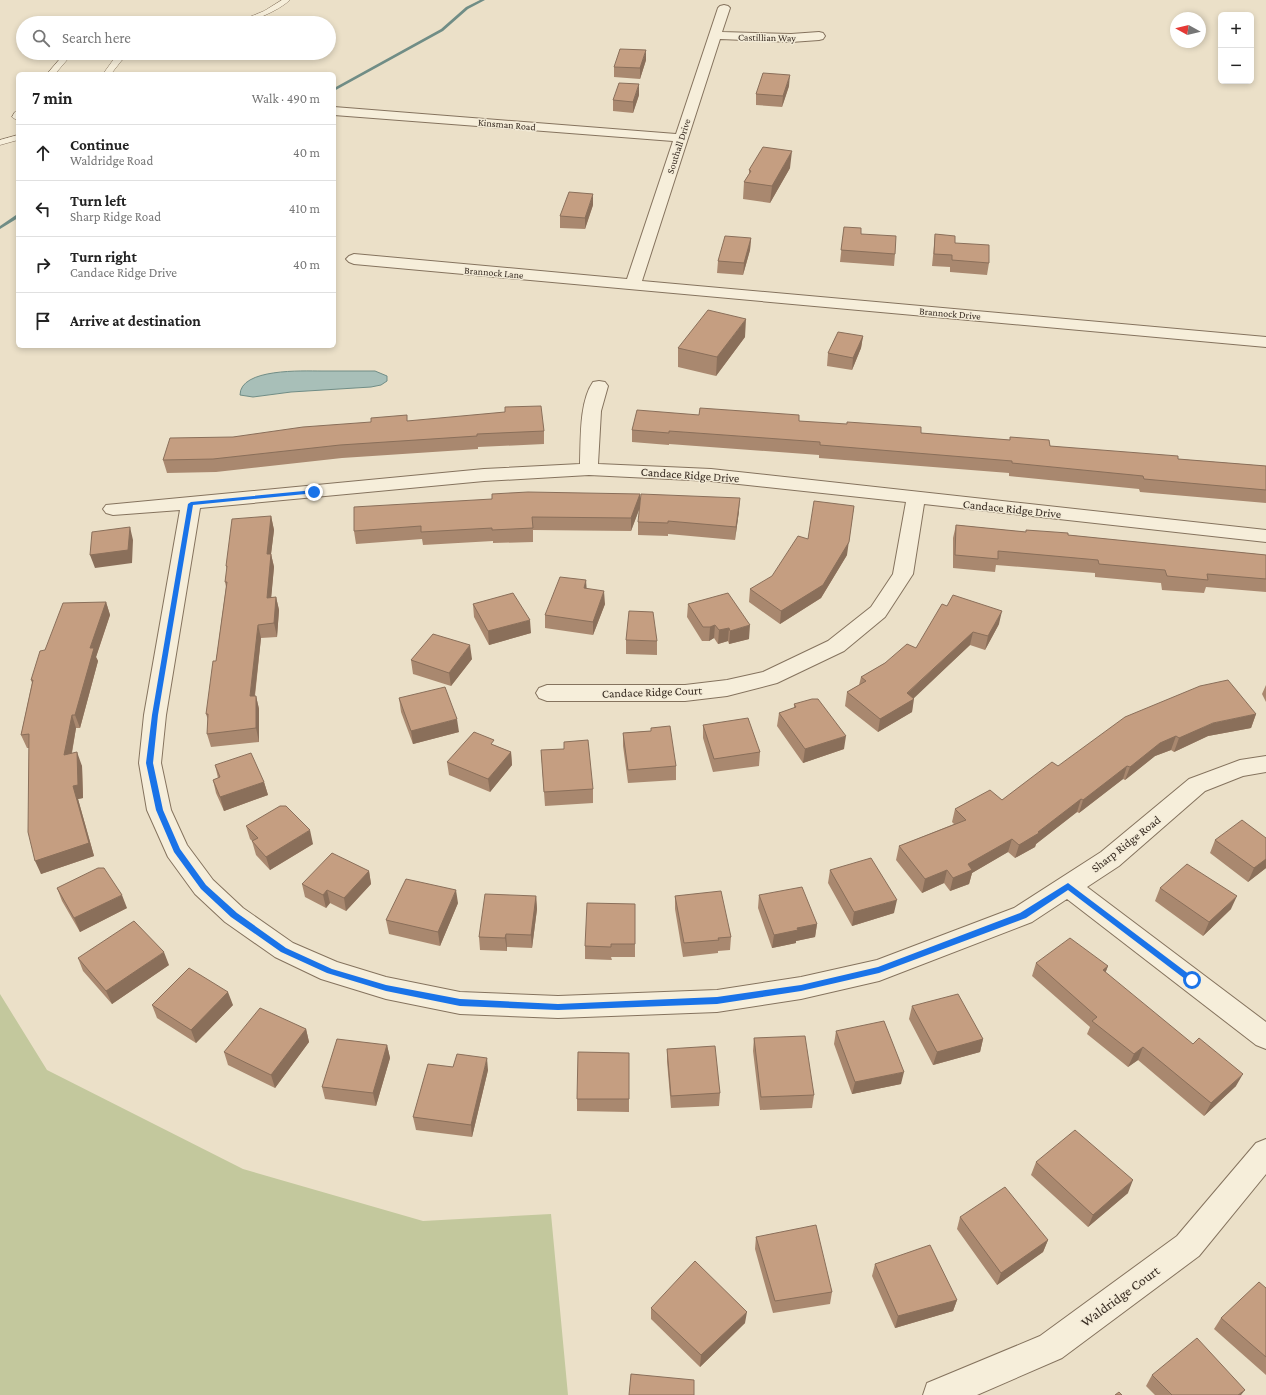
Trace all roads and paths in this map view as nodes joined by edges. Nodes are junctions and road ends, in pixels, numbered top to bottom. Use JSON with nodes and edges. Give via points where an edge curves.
{"nodes":[{"id":1,"x":287,"y":0,"type":"edge"},
{"id":2,"x":724,"y":8,"type":"dead end"},
{"id":3,"x":256,"y":16,"type":"edge"},
{"id":4,"x":715,"y":35,"type":"junction"},
{"id":5,"x":819,"y":36,"type":"dead end"},
{"id":6,"x":62,"y":60,"type":"edge"},
{"id":7,"x":118,"y":60,"type":"edge"},
{"id":8,"x":53,"y":72,"type":"edge"},
{"id":9,"x":108,"y":72,"type":"edge"},
{"id":10,"x":336,"y":111,"type":"edge"},
{"id":11,"x":681,"y":138,"type":"junction"},
{"id":12,"x":16,"y":139,"type":"edge"},
{"id":13,"x":0,"y":143,"type":"edge"},
{"id":14,"x":354,"y":258,"type":"dead end"},
{"id":15,"x":633,"y":285,"type":"junction"},
{"id":16,"x":1266,"y":342,"type":"edge"},
{"id":17,"x":599,"y":386,"type":"dead end"},
{"id":18,"x":589,"y":469,"type":"junction"},
{"id":19,"x":916,"y":498,"type":"junction"},
{"id":20,"x":191,"y":504,"type":"junction"},
{"id":21,"x":113,"y":509,"type":"dead end"},
{"id":22,"x":1266,"y":536,"type":"edge"},
{"id":23,"x":548,"y":694,"type":"dead end"},
{"id":24,"x":1266,"y":764,"type":"edge"},
{"id":25,"x":1068,"y":886,"type":"junction"},
{"id":26,"x":1266,"y":1036,"type":"edge"},
{"id":27,"x":1266,"y":1152,"type":"edge"},
{"id":28,"x":939,"y":1395,"type":"edge"}],
"edges":[{"from":1,"to":3,"type":"lane"},
{"from":2,"to":4,"type":"street","name":"Southall Drive"},
{"from":4,"to":5,"type":"street","name":"Castillian Way","via":[[791,38]]},
{"from":4,"to":11,"type":"street","name":"Southall Drive"},
{"from":6,"to":8,"type":"lane"},
{"from":7,"to":9,"type":"lane"},
{"from":10,"to":11,"type":"street","name":"Kinsman Road"},
{"from":11,"to":15,"type":"street","name":"Southall Drive"},
{"from":12,"to":13,"type":"lane"},
{"from":14,"to":15,"type":"street","name":"Brannock Lane"},
{"from":15,"to":16,"type":"street","name":"Brannock Drive"},
{"from":17,"to":18,"type":"street","via":[[592,411]]},
{"from":18,"to":19,"type":"street","name":"Candace Ridge Drive","via":[[711,475]]},
{"from":18,"to":20,"type":"street","name":"Candace Ridge Drive","via":[[484,475]]},
{"from":19,"to":22,"type":"street","name":"Candace Ridge Drive"},
{"from":19,"to":23,"type":"street","name":"Candace Ridge Court","via":[[903,574],[878,612],[836,646],[769,678],[727,688],[685,693]]},
{"from":20,"to":21,"type":"street","name":"Candace Ridge Drive"},
{"from":20,"to":25,"type":"street","name":"Sharp Ridge Road","via":[[155,715],[150,763],[159,810],[177,850],[204,887],[234,915],[284,950],[330,971],[386,988],[460,1002],[558,1007],[717,1000],[801,988],[879,970],[1023,915]]},
{"from":24,"to":25,"type":"street","name":"Sharp Ridge Road","via":[[1240,768],[1197,786],[1110,859]]},
{"from":25,"to":26,"type":"street"},
{"from":27,"to":28,"type":"street","name":"Waldridge Court","via":[[1188,1246],[1051,1347]]}]}
